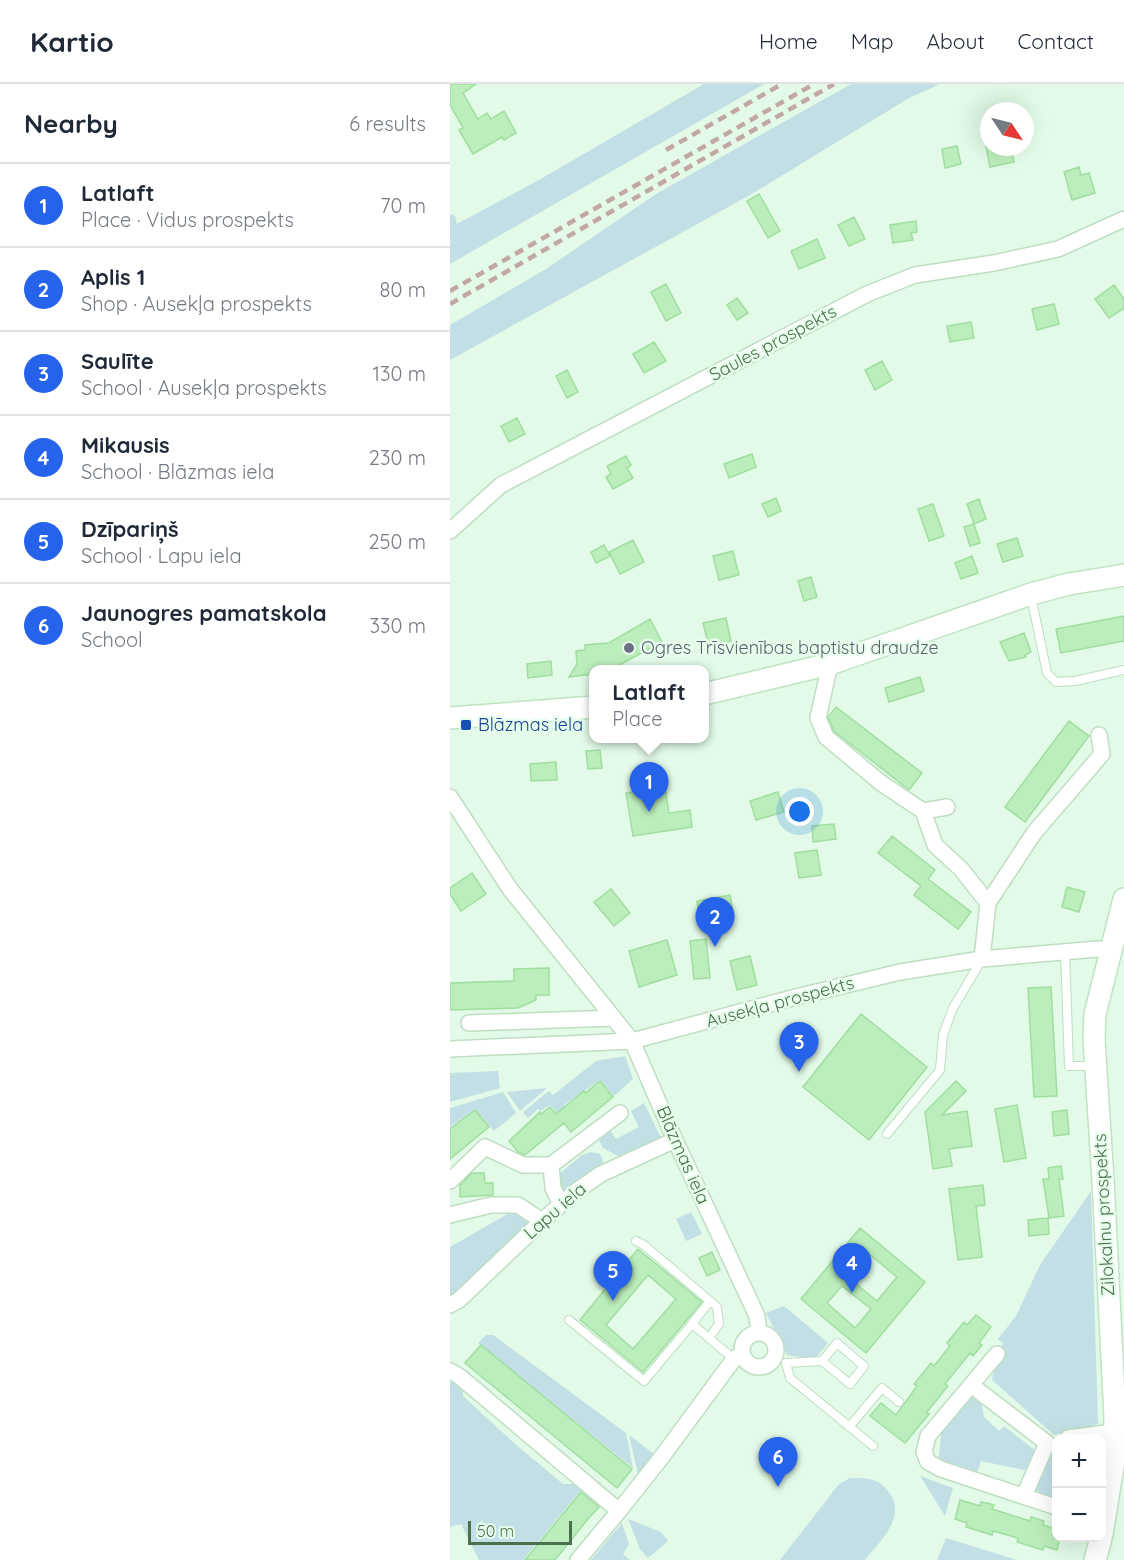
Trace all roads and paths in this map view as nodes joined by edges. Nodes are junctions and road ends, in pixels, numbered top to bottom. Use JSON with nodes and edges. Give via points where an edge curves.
{"nodes":[{"id":1,"x":1124,"y":219,"type":"edge"},
{"id":2,"x":450,"y":531,"type":"edge"},
{"id":3,"x":1124,"y":575,"type":"edge"},
{"id":4,"x":1031,"y":594,"type":"junction"},
{"id":5,"x":830,"y":664,"type":"junction"},
{"id":6,"x":1124,"y":670,"type":"edge"},
{"id":7,"x":709,"y":693,"type":"edge"},
{"id":8,"x":589,"y":707,"type":"edge"},
{"id":9,"x":450,"y":718,"type":"edge"},
{"id":10,"x":1099,"y":735,"type":"dead end"},
{"id":11,"x":450,"y":797,"type":"edge"},
{"id":12,"x":947,"y":807,"type":"dead end"},
{"id":13,"x":923,"y":811,"type":"junction"},
{"id":14,"x":1124,"y":899,"type":"edge"},
{"id":15,"x":988,"y":903,"type":"junction"},
{"id":16,"x":1120,"y":929,"type":"edge"},
{"id":17,"x":1110,"y":950,"type":"junction"},
{"id":18,"x":1065,"y":951,"type":"junction"},
{"id":19,"x":982,"y":958,"type":"junction"},
{"id":20,"x":614,"y":1018,"type":"junction"},
{"id":21,"x":469,"y":1023,"type":"dead end"},
{"id":22,"x":632,"y":1041,"type":"junction"},
{"id":23,"x":450,"y":1049,"type":"edge"},
{"id":24,"x":1095,"y":1066,"type":"junction"},
{"id":25,"x":620,"y":1113,"type":"dead end"},
{"id":26,"x":887,"y":1134,"type":"dead end"},
{"id":27,"x":675,"y":1140,"type":"junction"},
{"id":28,"x":551,"y":1165,"type":"junction"},
{"id":29,"x":450,"y":1181,"type":"edge"},
{"id":30,"x":561,"y":1204,"type":"junction"},
{"id":31,"x":450,"y":1215,"type":"edge"},
{"id":32,"x":542,"y":1221,"type":"junction"},
{"id":33,"x":636,"y":1241,"type":"dead end"},
{"id":34,"x":710,"y":1301,"type":"junction"},
{"id":35,"x":450,"y":1305,"type":"edge"},
{"id":36,"x":569,"y":1320,"type":"dead end"},
{"id":37,"x":692,"y":1324,"type":"junction"},
{"id":38,"x":759,"y":1333,"type":"junction"},
{"id":39,"x":709,"y":1338,"type":"junction"},
{"id":40,"x":997,"y":1354,"type":"dead end"},
{"id":41,"x":738,"y":1356,"type":"junction"},
{"id":42,"x":780,"y":1360,"type":"junction"},
{"id":43,"x":822,"y":1362,"type":"junction"},
{"id":44,"x":450,"y":1371,"type":"edge"},
{"id":45,"x":971,"y":1385,"type":"junction"},
{"id":46,"x":899,"y":1402,"type":"dead end"},
{"id":47,"x":1118,"y":1422,"type":"edge"},
{"id":48,"x":849,"y":1427,"type":"junction"},
{"id":49,"x":1080,"y":1434,"type":"edge"},
{"id":50,"x":1052,"y":1442,"type":"edge"},
{"id":51,"x":873,"y":1446,"type":"dead end"},
{"id":52,"x":1024,"y":1496,"type":"junction"},
{"id":53,"x":1106,"y":1505,"type":"edge"},
{"id":54,"x":1052,"y":1506,"type":"edge"},
{"id":55,"x":619,"y":1511,"type":"junction"},
{"id":56,"x":1099,"y":1542,"type":"edge"},
{"id":57,"x":578,"y":1560,"type":"edge"},
{"id":58,"x":1095,"y":1560,"type":"edge"}],
"edges":[{"from":1,"to":2,"type":"street","name":"Saules prospekts","via":[[1058,249],[915,274],[867,294],[501,485]]},
{"from":3,"to":4,"type":"main road"},
{"from":4,"to":5,"type":"main road"},
{"from":4,"to":6,"type":"lane","via":[[1047,673],[1056,682]]},
{"from":5,"to":7,"type":"main road"},
{"from":5,"to":13,"type":"street","via":[[818,718],[826,737],[881,783]]},
{"from":8,"to":9,"type":"main road"},
{"from":10,"to":15,"type":"street","via":[[1102,754],[1034,833]]},
{"from":11,"to":20,"type":"street","name":"Blāzmas iela","via":[[510,889]]},
{"from":12,"to":13,"type":"street"},
{"from":13,"to":15,"type":"street","via":[[935,845],[961,869]]},
{"from":14,"to":16,"type":"main road","name":"Zilokalnu prospekts"},
{"from":15,"to":19,"type":"street"},
{"from":16,"to":17,"type":"main road","name":"Zilokalnu prospekts"},
{"from":17,"to":18,"type":"street","name":"Ausekļa prospekts"},
{"from":17,"to":24,"type":"main road","name":"Zilokalnu prospekts","via":[[1095,1014]]},
{"from":18,"to":19,"type":"street","name":"Ausekļa prospekts"},
{"from":18,"to":24,"type":"lane","via":[[1069,1066]]},
{"from":19,"to":22,"type":"street","name":"Ausekļa prospekts","via":[[851,983]]},
{"from":19,"to":26,"type":"lane","via":[[942,1035],[940,1070]]},
{"from":20,"to":21,"type":"street"},
{"from":20,"to":22,"type":"street","name":"Blāzmas iela"},
{"from":22,"to":23,"type":"street","name":"Ausekļa prospekts"},
{"from":22,"to":27,"type":"street","name":"Blāzmas iela"},
{"from":24,"to":47,"type":"main road","name":"Zilokalnu prospekts"},
{"from":25,"to":28,"type":"street"},
{"from":27,"to":30,"type":"street","name":"Lapu iela","via":[[601,1174]]},
{"from":27,"to":38,"type":"street","name":"Blāzmas iela","via":[[757,1316]]},
{"from":28,"to":29,"type":"street","via":[[523,1165],[485,1147]]},
{"from":28,"to":30,"type":"street","via":[[553,1188]]},
{"from":30,"to":32,"type":"street","name":"Lapu iela"},
{"from":31,"to":32,"type":"street","via":[[491,1205],[518,1205]]},
{"from":32,"to":35,"type":"street","name":"Lapu iela"},
{"from":33,"to":34,"type":"lane"},
{"from":34,"to":37,"type":"lane"},
{"from":34,"to":39,"type":"lane","via":[[717,1307],[719,1324]]},
{"from":36,"to":37,"type":"lane","via":[[644,1381]]},
{"from":37,"to":39,"type":"lane"},
{"from":38,"to":41,"type":"street","via":[[746,1338]]},
{"from":38,"to":42,"type":"street","via":[[772,1340]]},
{"from":39,"to":41,"type":"lane"},
{"from":40,"to":45,"type":"street"},
{"from":41,"to":42,"type":"street","via":[[756,1367]]},
{"from":41,"to":55,"type":"street"},
{"from":42,"to":43,"type":"lane"},
{"from":42,"to":48,"type":"lane","via":[[790,1378]]},
{"from":43,"to":43,"type":"lane","via":[[837,1343],[864,1366],[850,1384]]},
{"from":44,"to":55,"type":"street"},
{"from":45,"to":50,"type":"street"},
{"from":45,"to":52,"type":"street","via":[[928,1437],[924,1452],[928,1462]]},
{"from":46,"to":48,"type":"lane","via":[[882,1388]]},
{"from":47,"to":49,"type":"street"},
{"from":47,"to":53,"type":"main road","name":"Zilokalnu prospekts"},
{"from":48,"to":51,"type":"lane"},
{"from":50,"to":52,"type":"street"},
{"from":52,"to":54,"type":"street"},
{"from":55,"to":57,"type":"street"},
{"from":56,"to":58,"type":"main road","name":"Zilokalnu prospekts"}]}
